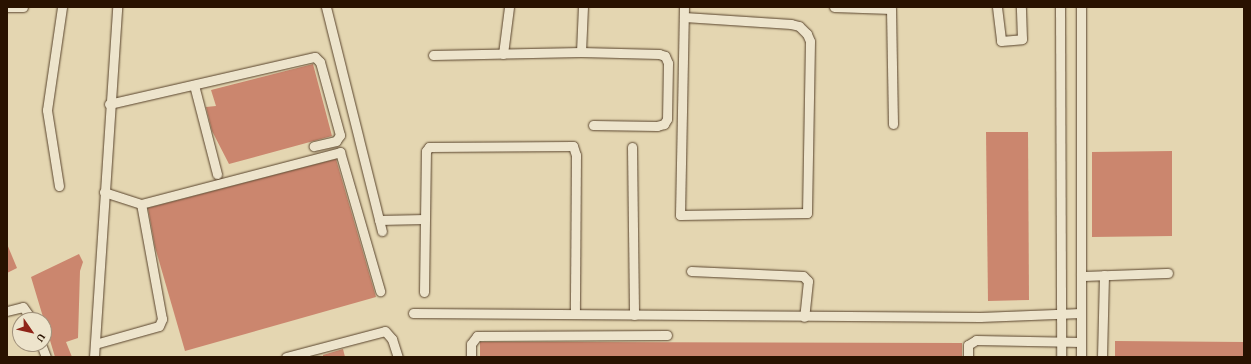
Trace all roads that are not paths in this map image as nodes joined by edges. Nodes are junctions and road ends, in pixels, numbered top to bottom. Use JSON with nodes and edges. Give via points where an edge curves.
{"nodes":[{"id":1,"x":7,"y":7,"type":"edge"},
{"id":2,"x":22,"y":7,"type":"edge"},
{"id":3,"x":62,"y":7,"type":"edge"},
{"id":4,"x":117,"y":7,"type":"edge"},
{"id":5,"x":326,"y":7,"type":"edge"},
{"id":6,"x":508,"y":7,"type":"edge"},
{"id":7,"x":583,"y":7,"type":"edge"},
{"id":8,"x":684,"y":7,"type":"edge"},
{"id":9,"x":834,"y":7,"type":"edge"},
{"id":10,"x":997,"y":7,"type":"edge"},
{"id":11,"x":1021,"y":7,"type":"edge"},
{"id":12,"x":1060,"y":7,"type":"edge"},
{"id":13,"x":1081,"y":7,"type":"edge"},
{"id":14,"x":684,"y":17,"type":"junction"},
{"id":15,"x":582,"y":52,"type":"junction"},
{"id":16,"x":503,"y":54,"type":"junction"},
{"id":17,"x":433,"y":55,"type":"dead end"},
{"id":18,"x":194,"y":85,"type":"junction"},
{"id":19,"x":109,"y":104,"type":"junction"},
{"id":20,"x":893,"y":124,"type":"dead end"},
{"id":21,"x":593,"y":125,"type":"dead end"},
{"id":22,"x":314,"y":146,"type":"dead end"},
{"id":23,"x":632,"y":147,"type":"dead end"},
{"id":24,"x":217,"y":174,"type":"dead end"},
{"id":25,"x":59,"y":186,"type":"dead end"},
{"id":26,"x":104,"y":192,"type":"junction"},
{"id":27,"x":141,"y":204,"type":"junction"},
{"id":28,"x":425,"y":219,"type":"junction"},
{"id":29,"x":379,"y":220,"type":"junction"},
{"id":30,"x":382,"y":231,"type":"dead end"},
{"id":31,"x":691,"y":271,"type":"dead end"},
{"id":32,"x":1168,"y":273,"type":"dead end"},
{"id":33,"x":1104,"y":275,"type":"junction"},
{"id":34,"x":1081,"y":276,"type":"junction"},
{"id":35,"x":380,"y":291,"type":"dead end"},
{"id":36,"x":424,"y":292,"type":"dead end"},
{"id":37,"x":7,"y":312,"type":"edge"},
{"id":38,"x":26,"y":312,"type":"edge"},
{"id":39,"x":413,"y":313,"type":"dead end"},
{"id":40,"x":1081,"y":313,"type":"junction"},
{"id":41,"x":575,"y":314,"type":"junction"},
{"id":42,"x":1063,"y":314,"type":"junction"},
{"id":43,"x":634,"y":315,"type":"junction"},
{"id":44,"x":804,"y":317,"type":"junction"},
{"id":45,"x":667,"y":335,"type":"dead end"},
{"id":46,"x":1061,"y":342,"type":"junction"},
{"id":47,"x":1081,"y":342,"type":"junction"},
{"id":48,"x":95,"y":344,"type":"junction"},
{"id":49,"x":94,"y":357,"type":"edge"},
{"id":50,"x":286,"y":357,"type":"edge"},
{"id":51,"x":398,"y":357,"type":"edge"},
{"id":52,"x":471,"y":357,"type":"edge"},
{"id":53,"x":968,"y":357,"type":"edge"},
{"id":54,"x":1061,"y":357,"type":"edge"},
{"id":55,"x":1081,"y":357,"type":"edge"},
{"id":56,"x":1102,"y":357,"type":"edge"}],
"edges":[{"from":1,"to":2,"type":"lane"},
{"from":3,"to":25,"type":"lane","via":[[47,110]]},
{"from":4,"to":19,"type":"lane"},
{"from":5,"to":29,"type":"lane"},
{"from":6,"to":16,"type":"lane"},
{"from":7,"to":15,"type":"lane"},
{"from":8,"to":14,"type":"lane"},
{"from":9,"to":20,"type":"lane","via":[[888,8],[893,13]]},
{"from":10,"to":11,"type":"lane","via":[[999,38],[1001,41],[1014,41],[1022,39]]},
{"from":12,"to":42,"type":"lane"},
{"from":13,"to":34,"type":"lane"},
{"from":14,"to":14,"type":"lane","via":[[680,215],[807,213],[810,41],[807,34],[799,26],[791,24]]},
{"from":15,"to":16,"type":"lane"},
{"from":15,"to":21,"type":"lane","via":[[659,54],[665,56],[668,64],[667,119],[664,124]]},
{"from":16,"to":17,"type":"lane"},
{"from":18,"to":19,"type":"lane"},
{"from":18,"to":22,"type":"lane","via":[[318,58],[340,135],[336,141]]},
{"from":18,"to":24,"type":"lane"},
{"from":19,"to":26,"type":"lane"},
{"from":23,"to":43,"type":"lane"},
{"from":26,"to":27,"type":"lane"},
{"from":26,"to":48,"type":"lane"},
{"from":27,"to":35,"type":"lane","via":[[340,152]]},
{"from":27,"to":48,"type":"lane","via":[[161,324]]},
{"from":28,"to":29,"type":"lane"},
{"from":28,"to":36,"type":"lane"},
{"from":28,"to":41,"type":"lane","via":[[426,151],[429,147],[575,147]]},
{"from":29,"to":30,"type":"lane"},
{"from":31,"to":44,"type":"lane","via":[[803,276],[808,281]]},
{"from":32,"to":33,"type":"lane"},
{"from":33,"to":34,"type":"lane"},
{"from":33,"to":56,"type":"lane"},
{"from":34,"to":40,"type":"lane"},
{"from":37,"to":38,"type":"lane","via":[[23,308]]},
{"from":39,"to":41,"type":"lane"},
{"from":40,"to":42,"type":"lane"},
{"from":40,"to":47,"type":"lane"},
{"from":41,"to":43,"type":"lane"},
{"from":42,"to":44,"type":"lane"},
{"from":42,"to":46,"type":"lane"},
{"from":43,"to":44,"type":"lane"},
{"from":45,"to":52,"type":"lane","via":[[477,336],[471,344]]},
{"from":46,"to":47,"type":"lane"},
{"from":46,"to":53,"type":"lane","via":[[976,340],[968,345]]},
{"from":46,"to":54,"type":"lane"},
{"from":47,"to":55,"type":"lane"},
{"from":48,"to":49,"type":"lane"},
{"from":50,"to":51,"type":"lane","via":[[385,331],[392,339]]}]}
